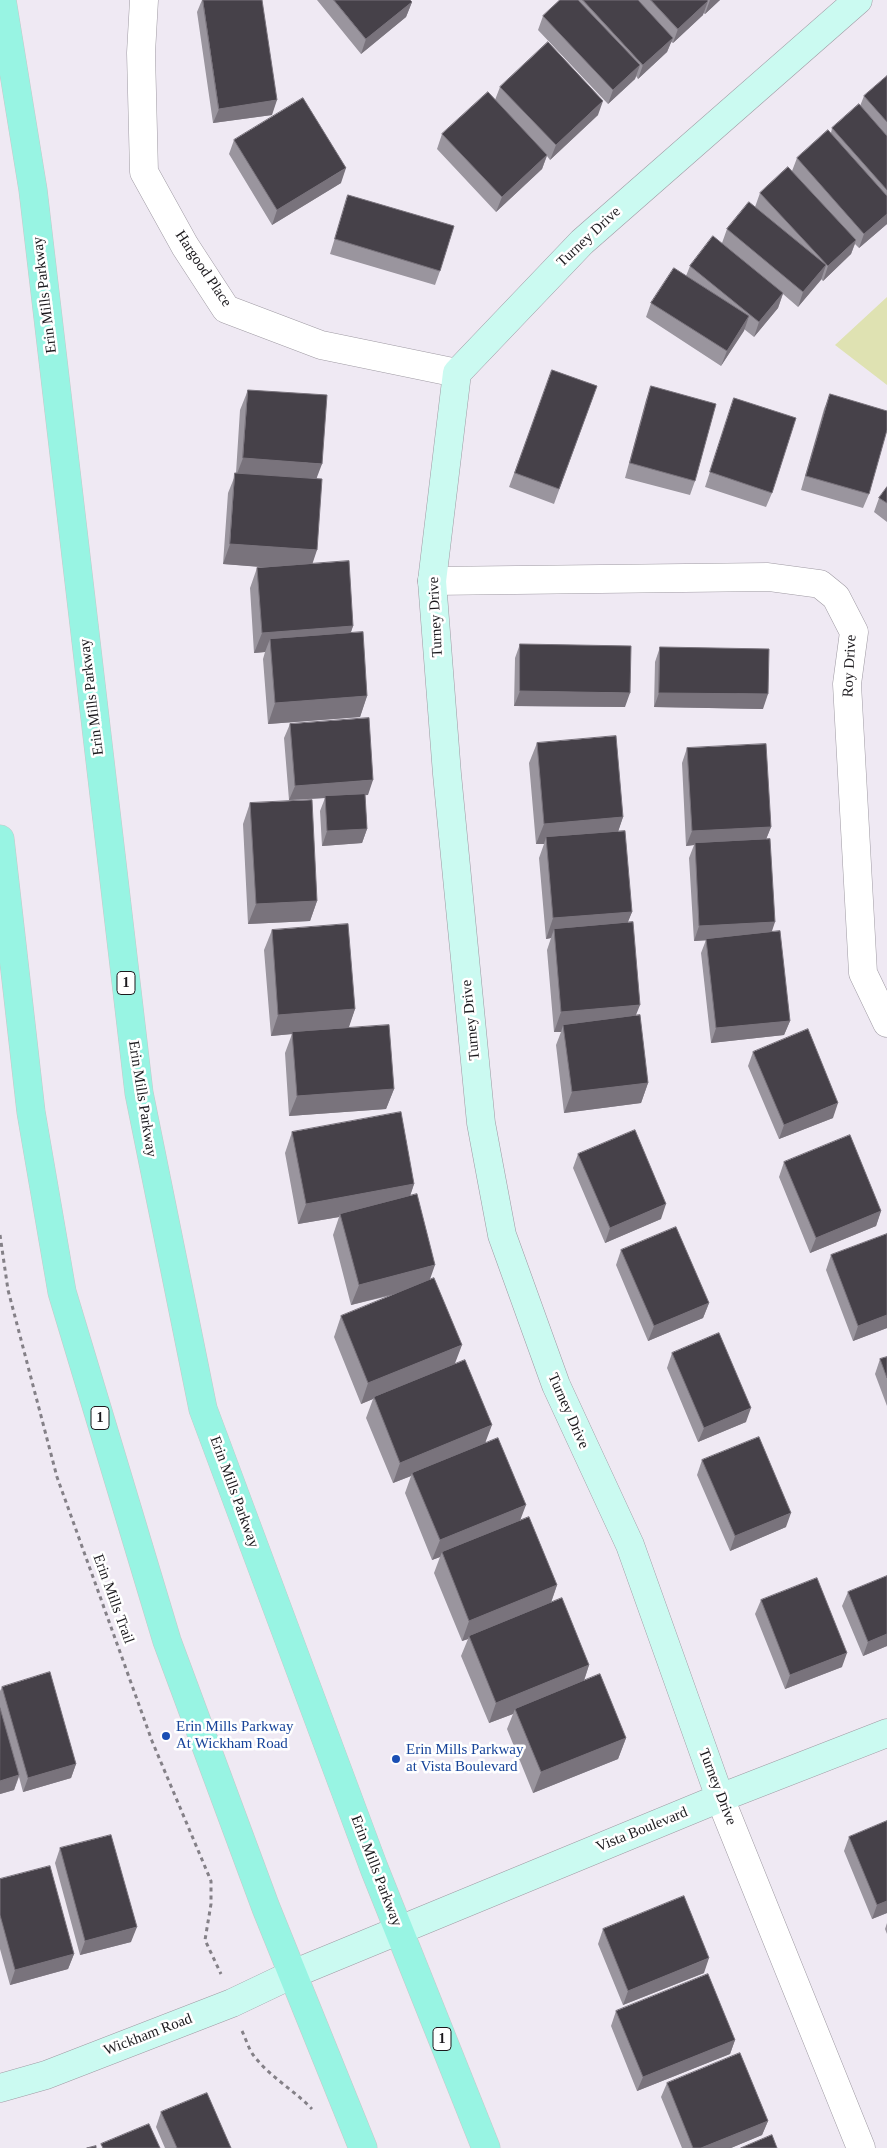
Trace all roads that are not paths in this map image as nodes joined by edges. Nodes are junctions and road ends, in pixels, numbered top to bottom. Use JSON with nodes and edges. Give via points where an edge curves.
{"nodes":[{"id":1,"x":2,"y":0,"type":"edge"},
{"id":2,"x":144,"y":0,"type":"edge"},
{"id":3,"x":858,"y":0,"type":"edge"},
{"id":4,"x":457,"y":373,"type":"junction"},
{"id":5,"x":432,"y":581,"type":"junction"},
{"id":6,"x":0,"y":839,"type":"edge"},
{"id":7,"x":887,"y":1024,"type":"edge"},
{"id":8,"x":887,"y":1733,"type":"edge"},
{"id":9,"x":720,"y":1798,"type":"junction"},
{"id":10,"x":398,"y":1931,"type":"junction"},
{"id":11,"x":292,"y":1974,"type":"junction"},
{"id":12,"x":0,"y":2088,"type":"edge"},
{"id":13,"x":363,"y":2148,"type":"edge"},
{"id":14,"x":486,"y":2148,"type":"edge"},
{"id":15,"x":861,"y":2148,"type":"edge"}],
"edges":[{"from":1,"to":10,"type":"main road","name":"Erin Mills Parkway","number":"1","via":[[33,190],[139,1093],[197,1380],[203,1409]]},
{"from":2,"to":4,"type":"street","name":"Hargood Place","via":[[141,53],[144,172],[185,246],[226,309],[321,345]]},
{"from":3,"to":4,"type":"street","name":"Turney Drive","via":[[582,242]]},
{"from":4,"to":5,"type":"street","name":"Turney Drive"},
{"from":5,"to":7,"type":"street","name":"Roy Drive","via":[[768,577],[820,584],[836,597],[854,632],[847,684],[863,973]]},
{"from":5,"to":9,"type":"street","name":"Turney Drive","via":[[481,1123],[502,1235],[556,1386],[630,1546]]},
{"from":6,"to":11,"type":"main road","number":"1","via":[[31,1112],[62,1292],[166,1642]]},
{"from":8,"to":9,"type":"street","name":"Vista Boulevard"},
{"from":9,"to":10,"type":"street","name":"Vista Boulevard"},
{"from":9,"to":15,"type":"street","name":"Turney Drive"},
{"from":10,"to":11,"type":"street","name":"Vista Boulevard"},
{"from":10,"to":14,"type":"main road","name":"Erin Mills Parkway","number":"1"},
{"from":11,"to":12,"type":"street","name":"Wickham Road","via":[[232,2003],[46,2075]]},
{"from":11,"to":13,"type":"main road","number":"1"}]}
